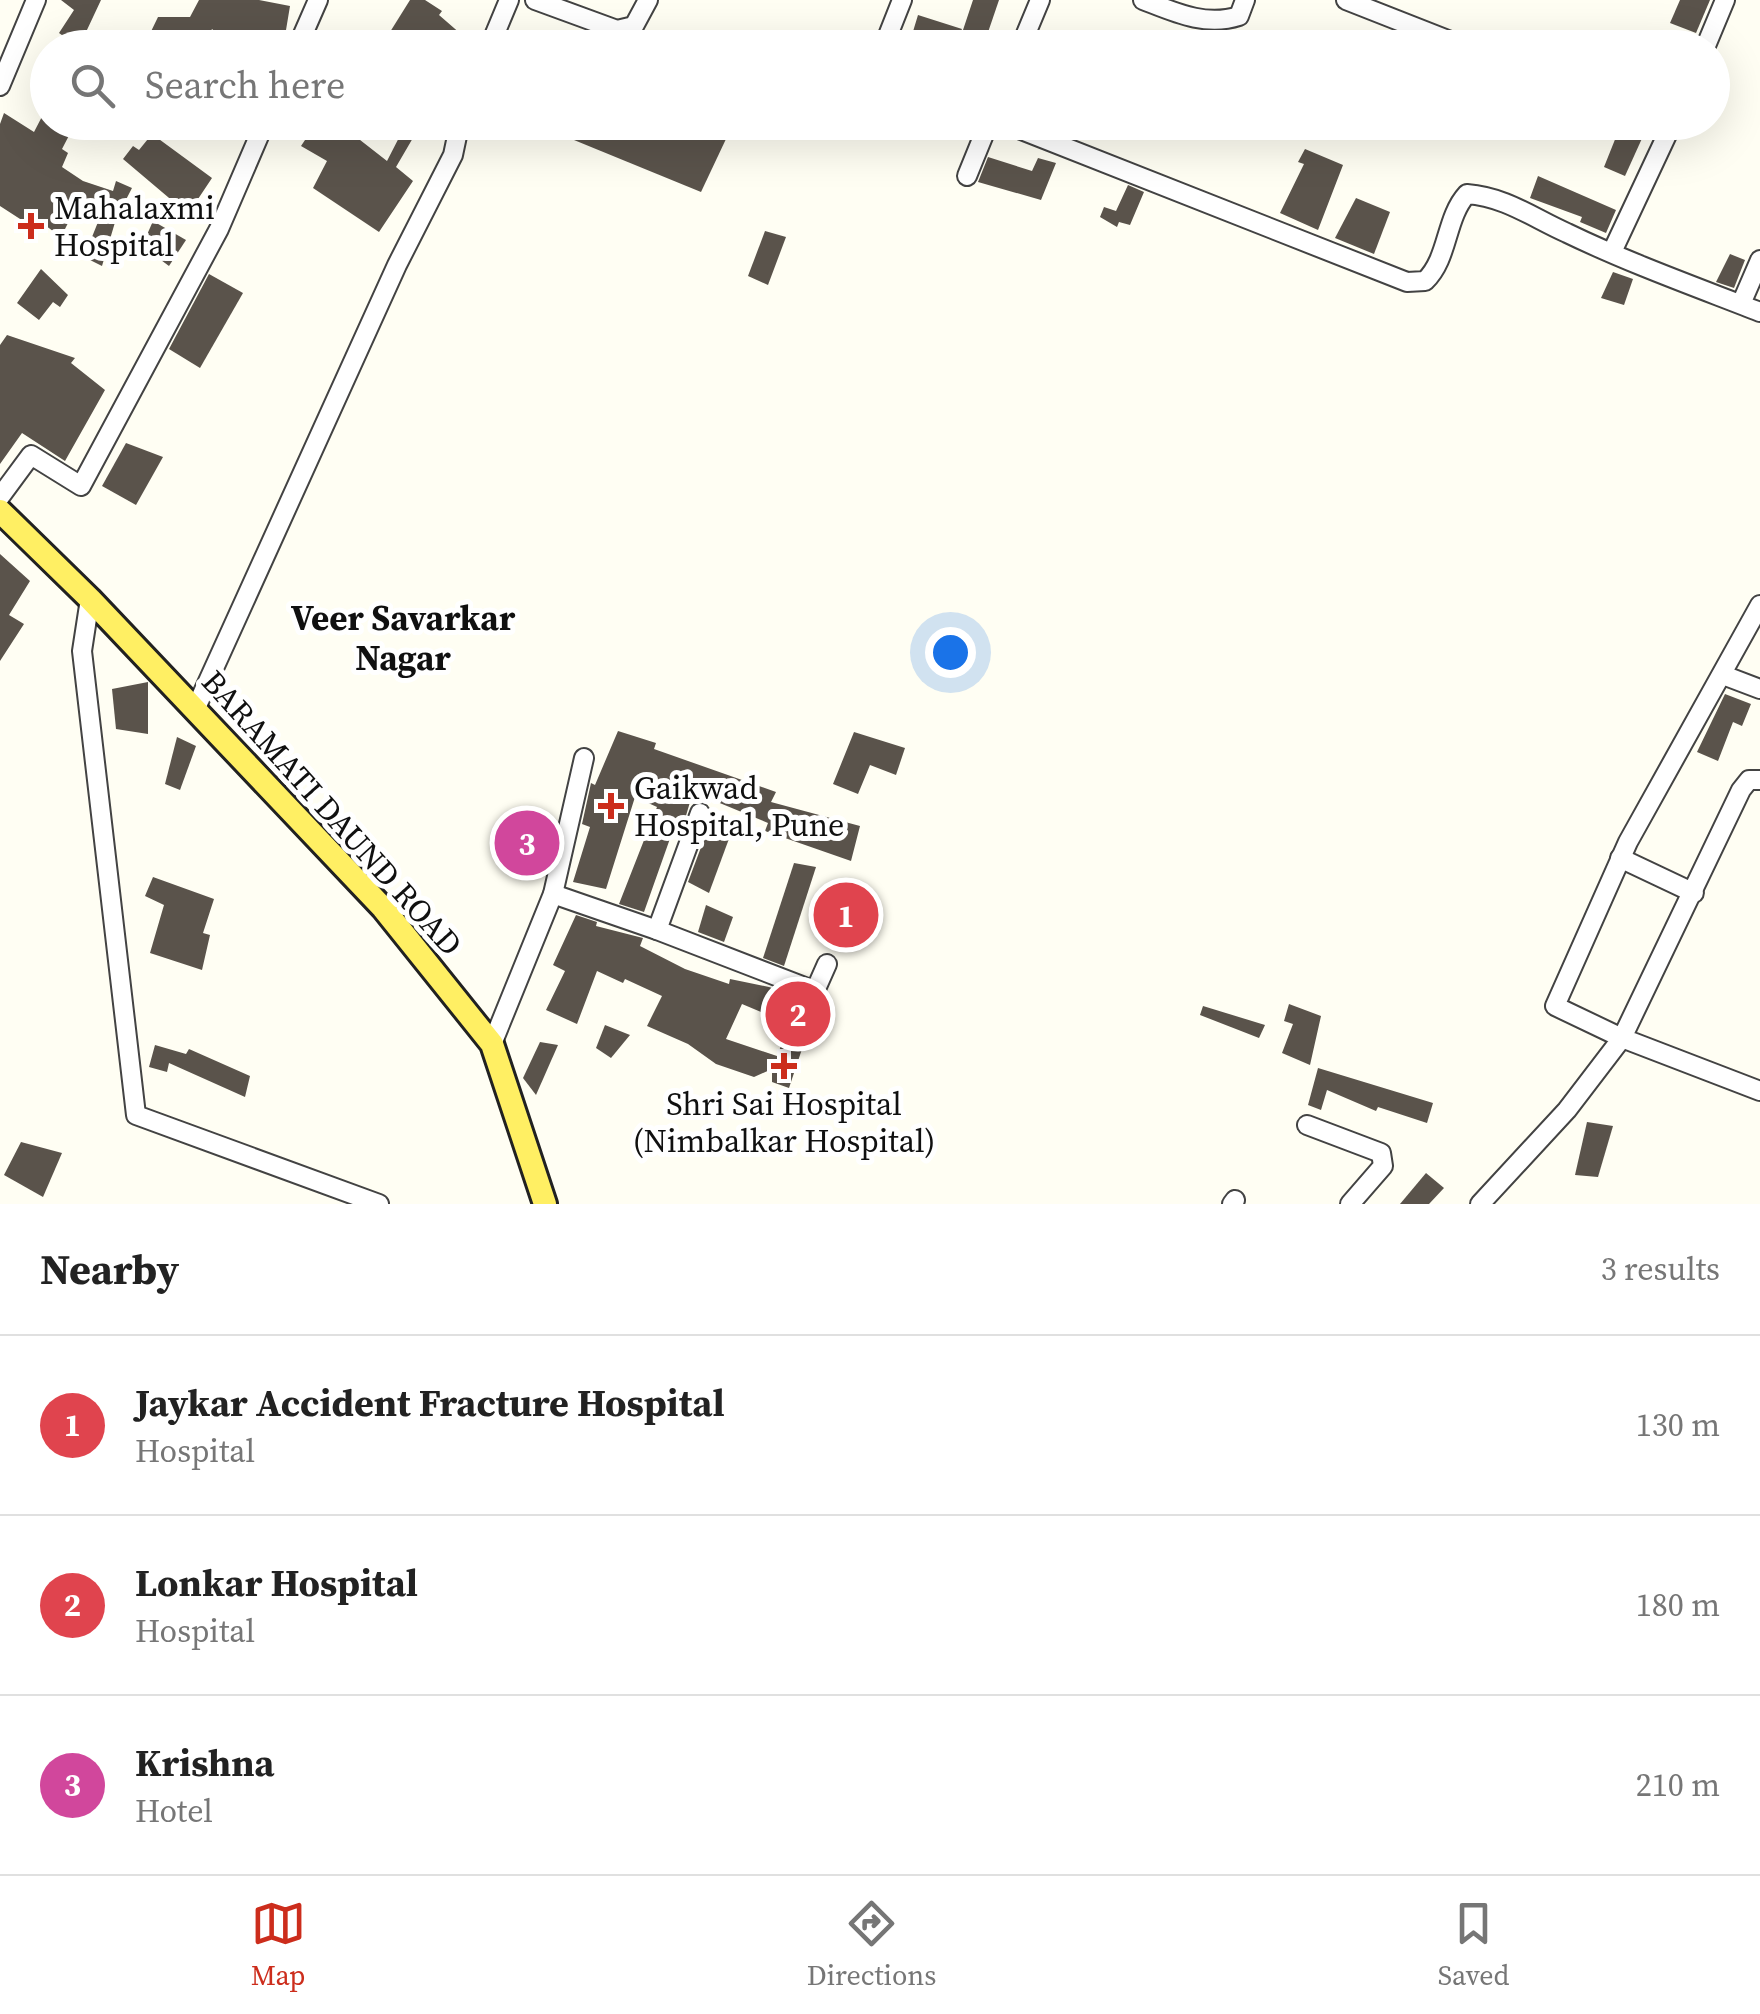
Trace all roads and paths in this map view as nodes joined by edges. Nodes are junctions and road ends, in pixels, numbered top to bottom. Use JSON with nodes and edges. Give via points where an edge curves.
{"nodes":[{"id":1,"x":36,"y":0,"type":"edge"},
{"id":2,"x":318,"y":0,"type":"edge"},
{"id":3,"x":509,"y":0,"type":"edge"},
{"id":4,"x":535,"y":0,"type":"edge"},
{"id":5,"x":648,"y":0,"type":"edge"},
{"id":6,"x":902,"y":0,"type":"edge"},
{"id":7,"x":1040,"y":0,"type":"edge"},
{"id":8,"x":1143,"y":0,"type":"edge"},
{"id":9,"x":1245,"y":0,"type":"edge"},
{"id":10,"x":1346,"y":0,"type":"edge"},
{"id":11,"x":1725,"y":0,"type":"edge"},
{"id":12,"x":305,"y":30,"type":"edge"},
{"id":13,"x":496,"y":30,"type":"edge"},
{"id":14,"x":890,"y":30,"type":"edge"},
{"id":15,"x":1028,"y":30,"type":"edge"},
{"id":16,"x":1422,"y":30,"type":"edge"},
{"id":17,"x":1712,"y":30,"type":"edge"},
{"id":18,"x":0,"y":86,"type":"edge"},
{"id":19,"x":257,"y":140,"type":"edge"},
{"id":20,"x":456,"y":140,"type":"edge"},
{"id":21,"x":982,"y":140,"type":"edge"},
{"id":22,"x":1048,"y":140,"type":"edge"},
{"id":23,"x":1664,"y":140,"type":"edge"},
{"id":24,"x":968,"y":176,"type":"dead end"},
{"id":25,"x":1612,"y":252,"type":"junction"},
{"id":26,"x":1760,"y":260,"type":"edge"},
{"id":27,"x":1740,"y":304,"type":"junction"},
{"id":28,"x":1760,"y":312,"type":"edge"},
{"id":29,"x":0,"y":497,"type":"edge"},
{"id":30,"x":0,"y":511,"type":"edge"},
{"id":31,"x":90,"y":600,"type":"junction"},
{"id":32,"x":1760,"y":605,"type":"edge"},
{"id":33,"x":1753,"y":637,"type":"edge"},
{"id":34,"x":1723,"y":674,"type":"junction"},
{"id":35,"x":1760,"y":689,"type":"edge"},
{"id":36,"x":195,"y":710,"type":"junction"},
{"id":37,"x":584,"y":758,"type":"dead end"},
{"id":38,"x":1760,"y":780,"type":"edge"},
{"id":39,"x":700,"y":814,"type":"dead end"},
{"id":40,"x":1620,"y":858,"type":"junction"},
{"id":41,"x":1694,"y":893,"type":"junction"},
{"id":42,"x":553,"y":894,"type":"junction"},
{"id":43,"x":657,"y":930,"type":"junction"},
{"id":44,"x":827,"y":964,"type":"dead end"},
{"id":45,"x":1622,"y":1038,"type":"junction"},
{"id":46,"x":492,"y":1044,"type":"junction"},
{"id":47,"x":1760,"y":1091,"type":"edge"},
{"id":48,"x":1308,"y":1125,"type":"dead end"},
{"id":49,"x":380,"y":1204,"type":"edge"},
{"id":50,"x":545,"y":1204,"type":"edge"},
{"id":51,"x":1350,"y":1204,"type":"edge"},
{"id":52,"x":1480,"y":1204,"type":"edge"}],
"edges":[{"from":1,"to":18,"type":"street"},
{"from":2,"to":12,"type":"street"},
{"from":3,"to":13,"type":"street"},
{"from":4,"to":5,"type":"street","via":[[617,30],[634,26]]},
{"from":6,"to":14,"type":"street"},
{"from":7,"to":15,"type":"street"},
{"from":8,"to":9,"type":"street","via":[[1221,22],[1238,16]]},
{"from":10,"to":16,"type":"street"},
{"from":11,"to":17,"type":"street"},
{"from":19,"to":29,"type":"street","via":[[219,229],[81,486],[31,455]]},
{"from":20,"to":36,"type":"street"},
{"from":21,"to":24,"type":"street"},
{"from":22,"to":25,"type":"street","via":[[1407,282],[1425,281],[1434,272],[1467,194],[1520,207]]},
{"from":23,"to":25,"type":"street"},
{"from":25,"to":27,"type":"street"},
{"from":26,"to":27,"type":"street"},
{"from":27,"to":28,"type":"street"},
{"from":30,"to":31,"type":"main road","name":"BARAMATI DAUND ROAD"},
{"from":31,"to":36,"type":"main road","name":"BARAMATI DAUND ROAD"},
{"from":31,"to":49,"type":"street","via":[[82,651],[136,1115]]},
{"from":32,"to":33,"type":"street"},
{"from":33,"to":34,"type":"street"},
{"from":34,"to":35,"type":"street"},
{"from":34,"to":40,"type":"street"},
{"from":36,"to":46,"type":"main road","name":"BARAMATI DAUND ROAD","via":[[383,908]]},
{"from":37,"to":42,"type":"street"},
{"from":38,"to":41,"type":"street","via":[[1748,780],[1740,790]]},
{"from":39,"to":43,"type":"street"},
{"from":40,"to":41,"type":"street"},
{"from":40,"to":45,"type":"street","via":[[1555,1006]]},
{"from":41,"to":45,"type":"street"},
{"from":42,"to":43,"type":"street"},
{"from":42,"to":46,"type":"street"},
{"from":43,"to":44,"type":"street","via":[[815,991]]},
{"from":45,"to":47,"type":"street"},
{"from":45,"to":52,"type":"street","via":[[1567,1110]]},
{"from":46,"to":50,"type":"main road","name":"BARAMATI DAUND ROAD"},
{"from":48,"to":51,"type":"street","via":[[1381,1152],[1382,1166]]}]}
